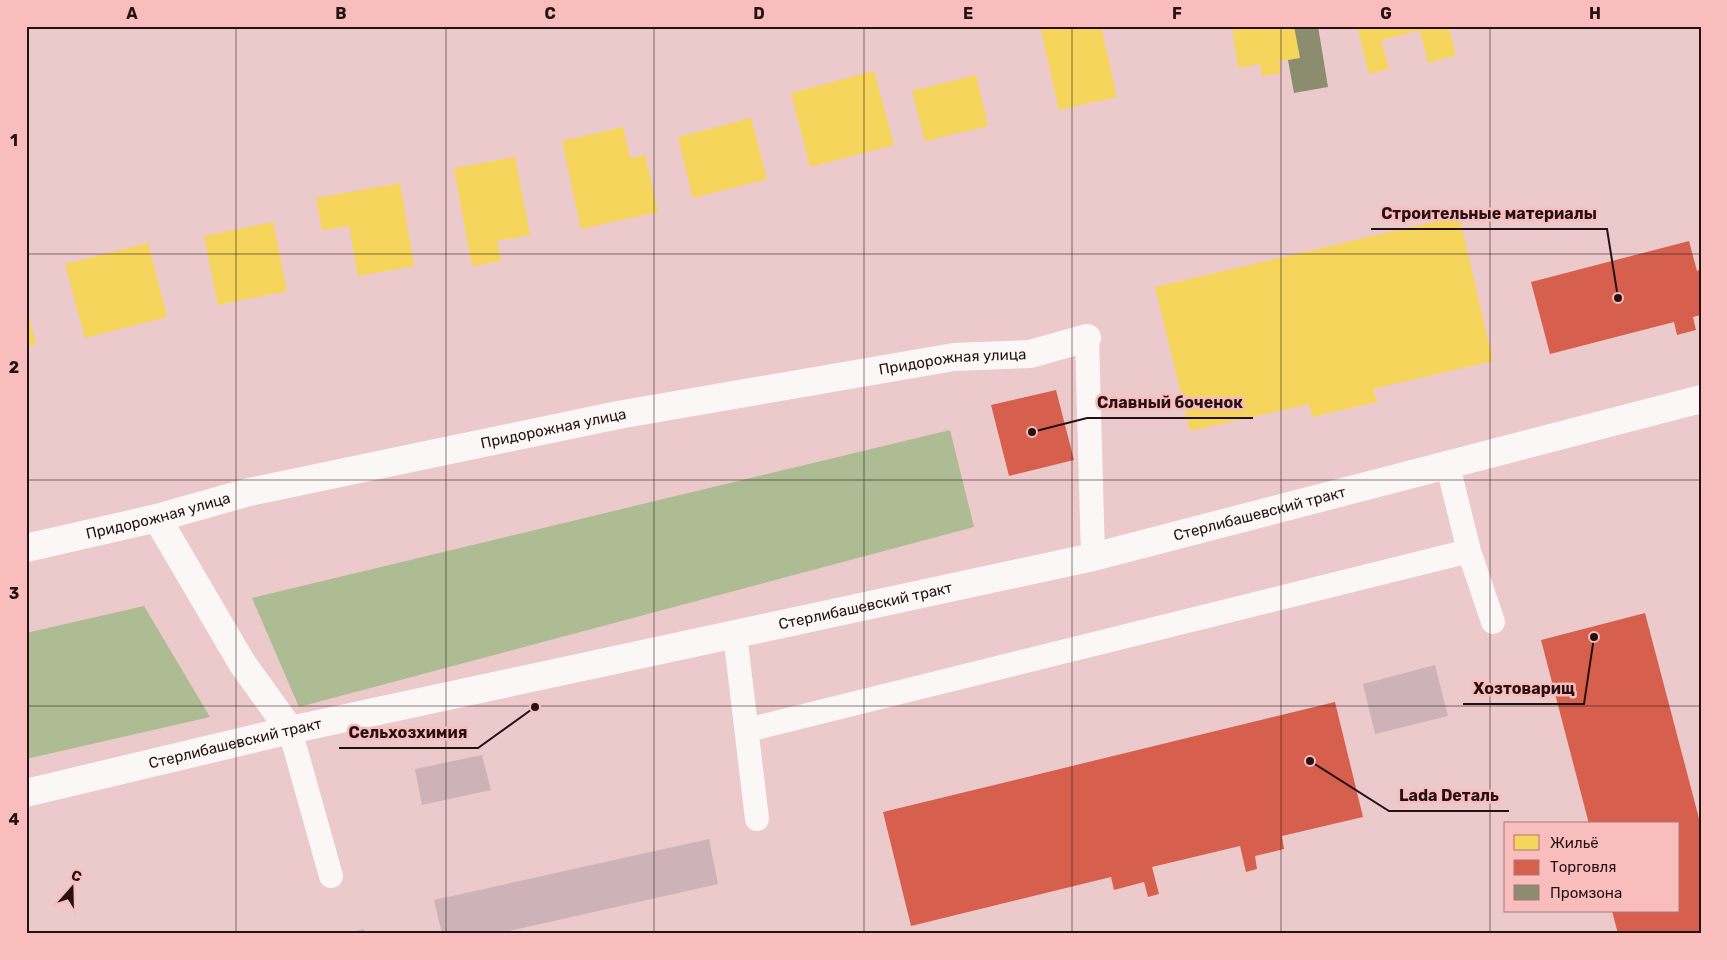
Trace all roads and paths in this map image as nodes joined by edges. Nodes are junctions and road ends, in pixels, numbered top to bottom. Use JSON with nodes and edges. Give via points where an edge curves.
{"nodes":[{"id":1,"x":1087,"y":338,"type":"joint"},
{"id":2,"x":1701,"y":399,"type":"edge"},
{"id":3,"x":1448,"y":466,"type":"junction"},
{"id":4,"x":157,"y":518,"type":"junction"},
{"id":5,"x":26,"y":548,"type":"edge"},
{"id":6,"x":1469,"y":551,"type":"junction"},
{"id":7,"x":1094,"y":557,"type":"junction"},
{"id":8,"x":1493,"y":622,"type":"dead end"},
{"id":9,"x":735,"y":634,"type":"junction"},
{"id":10,"x":290,"y":730,"type":"junction"},
{"id":11,"x":747,"y":730,"type":"junction"},
{"id":12,"x":26,"y":793,"type":"edge"},
{"id":13,"x":757,"y":819,"type":"dead end"},
{"id":14,"x":331,"y":876,"type":"dead end"}],
"edges":[{"from":1,"to":4,"type":"main road","name":"Придорожная улица","via":[[1030,354],[954,357],[618,414],[249,492]]},
{"from":1,"to":7,"type":"lane"},
{"from":2,"to":3,"type":"main road","name":"Стерлибашевский тракт"},
{"from":3,"to":6,"type":"lane"},
{"from":3,"to":7,"type":"main road","name":"Стерлибашевский тракт"},
{"from":4,"to":5,"type":"main road","name":"Придорожная улица"},
{"from":4,"to":10,"type":"main road","via":[[242,663]]},
{"from":6,"to":8,"type":"lane"},
{"from":6,"to":11,"type":"lane"},
{"from":7,"to":9,"type":"main road","name":"Стерлибашевский тракт"},
{"from":9,"to":10,"type":"main road","name":"Стерлибашевский тракт"},
{"from":9,"to":11,"type":"lane"},
{"from":10,"to":12,"type":"main road","name":"Стерлибашевский тракт"},
{"from":10,"to":14,"type":"lane"},
{"from":11,"to":13,"type":"lane"}]}
